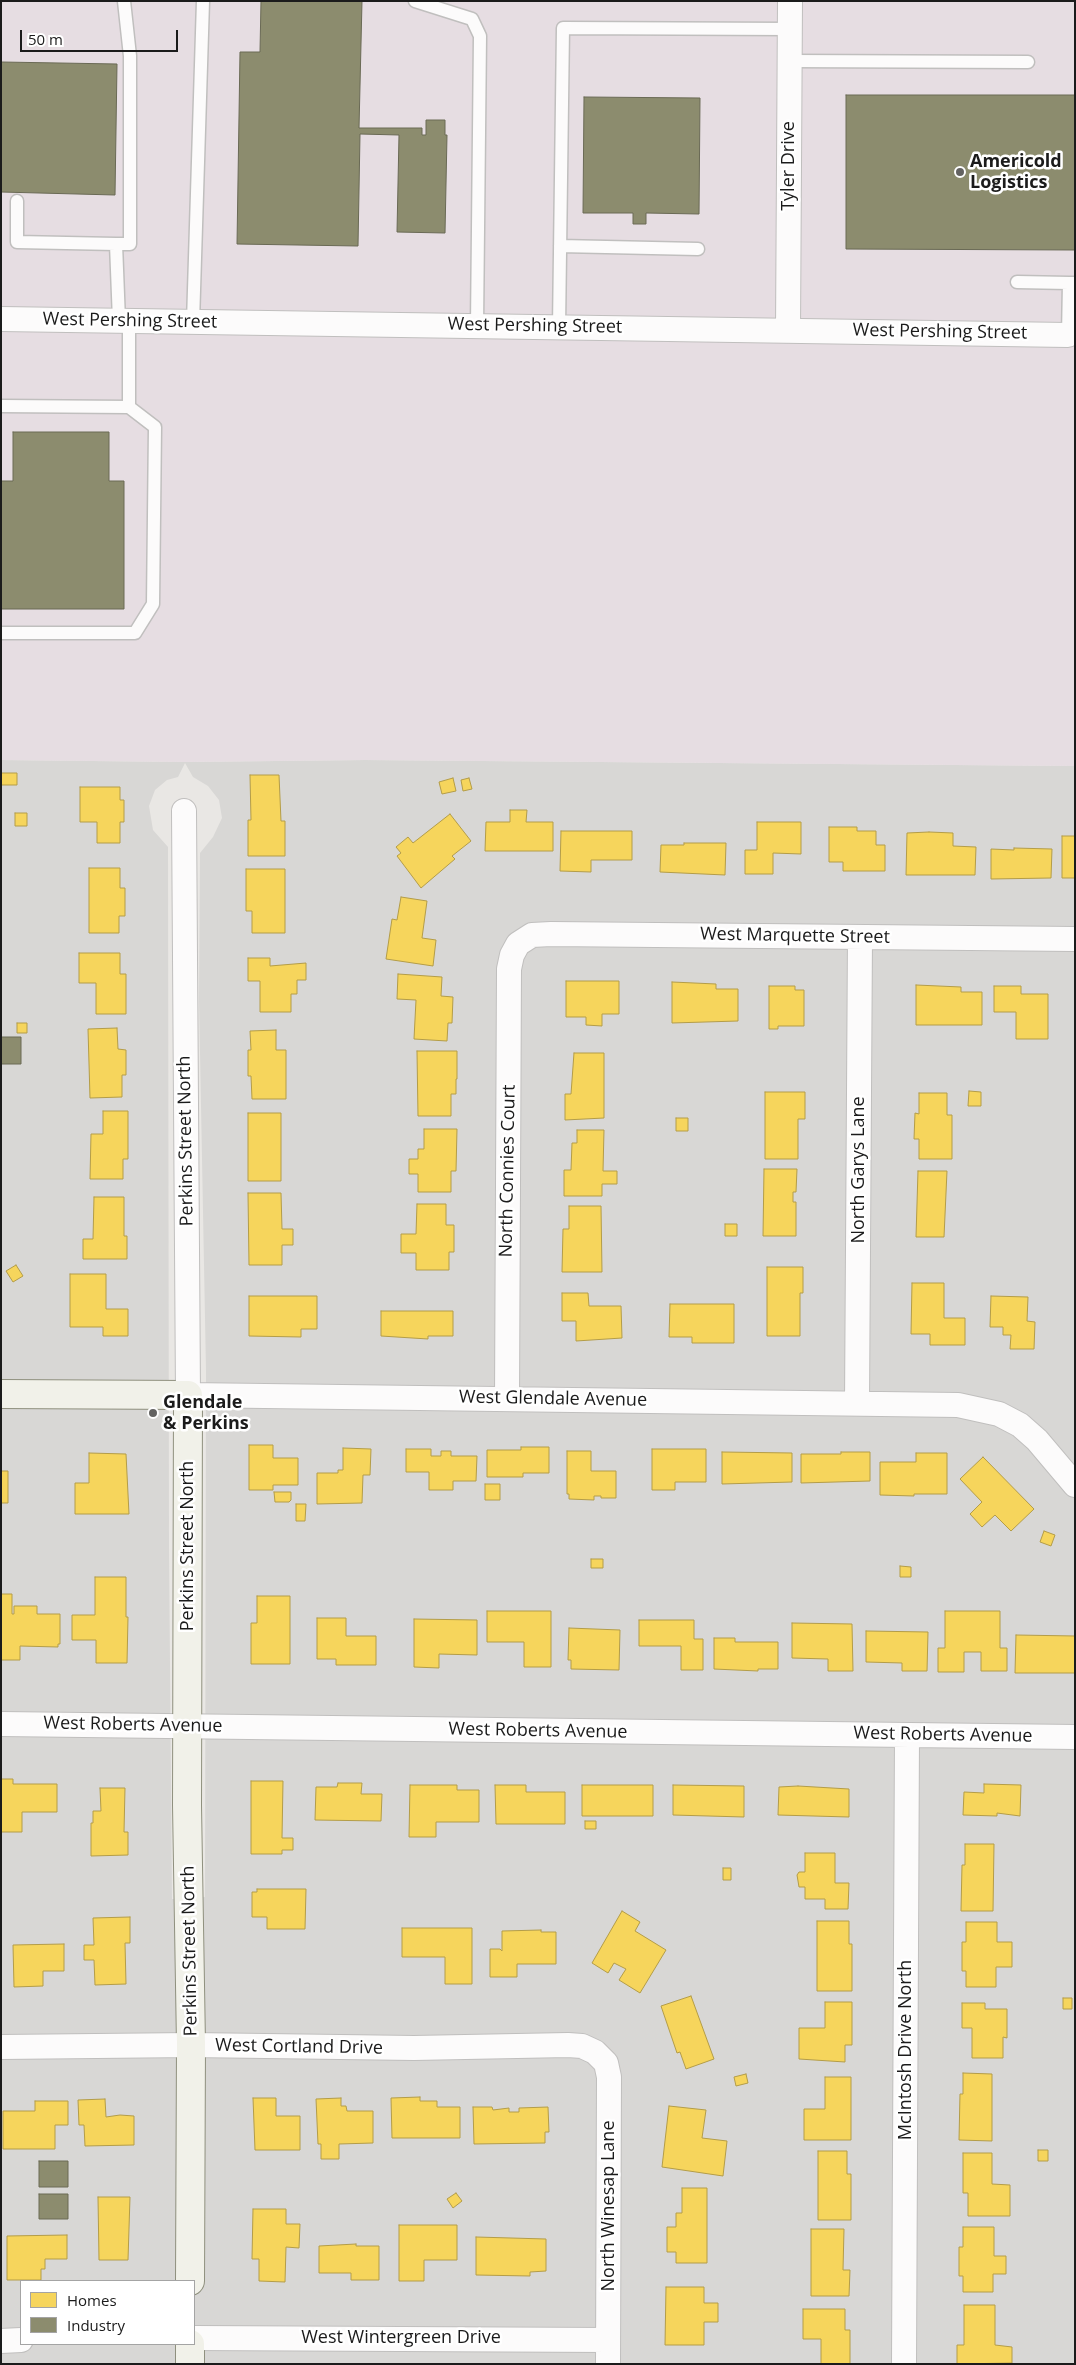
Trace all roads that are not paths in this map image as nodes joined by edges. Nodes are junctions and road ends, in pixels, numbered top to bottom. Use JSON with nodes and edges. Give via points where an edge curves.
{"nodes":[{"id":1,"x":124,"y":1,"type":"edge"},
{"id":2,"x":203,"y":1,"type":"edge"},
{"id":3,"x":416,"y":1,"type":"edge"},
{"id":4,"x":790,"y":1,"type":"edge"},
{"id":5,"x":790,"y":29,"type":"junction"},
{"id":6,"x":790,"y":61,"type":"junction"},
{"id":7,"x":1028,"y":62,"type":"dead end"},
{"id":8,"x":17,"y":201,"type":"dead end"},
{"id":9,"x":116,"y":244,"type":"junction"},
{"id":10,"x":560,"y":246,"type":"junction"},
{"id":11,"x":698,"y":249,"type":"dead end"},
{"id":12,"x":1017,"y":282,"type":"dead end"},
{"id":13,"x":1072,"y":283,"type":"edge"},
{"id":14,"x":1,"y":319,"type":"edge"},
{"id":15,"x":124,"y":321,"type":"junction"},
{"id":16,"x":193,"y":322,"type":"junction"},
{"id":17,"x":477,"y":325,"type":"junction"},
{"id":18,"x":559,"y":327,"type":"junction"},
{"id":19,"x":788,"y":330,"type":"junction"},
{"id":20,"x":1068,"y":335,"type":"joint"},
{"id":21,"x":1,"y":406,"type":"edge"},
{"id":22,"x":129,"y":406,"type":"junction"},
{"id":23,"x":1,"y":633,"type":"edge"},
{"id":24,"x":184,"y":811,"type":"dead end"},
{"id":25,"x":860,"y":937,"type":"junction"},
{"id":26,"x":1075,"y":939,"type":"edge"},
{"id":27,"x":518,"y":944,"type":"joint"},
{"id":28,"x":1,"y":1394,"type":"edge"},
{"id":29,"x":188,"y":1395,"type":"junction"},
{"id":30,"x":507,"y":1399,"type":"junction"},
{"id":31,"x":857,"y":1403,"type":"junction"},
{"id":32,"x":1075,"y":1485,"type":"edge"},
{"id":33,"x":1,"y":1724,"type":"edge"},
{"id":34,"x":188,"y":1726,"type":"junction"},
{"id":35,"x":907,"y":1736,"type":"junction"},
{"id":36,"x":1075,"y":1737,"type":"edge"},
{"id":37,"x":191,"y":2046,"type":"junction"},
{"id":38,"x":1,"y":2047,"type":"edge"},
{"id":39,"x":595,"y":2052,"type":"joint"},
{"id":40,"x":190,"y":2280,"type":"edge"},
{"id":41,"x":195,"y":2338,"type":"edge"},
{"id":42,"x":1,"y":2340,"type":"edge"},
{"id":43,"x":20,"y":2340,"type":"edge"},
{"id":44,"x":608,"y":2340,"type":"junction"},
{"id":45,"x":190,"y":2345,"type":"edge"},
{"id":46,"x":190,"y":2364,"type":"edge"},
{"id":47,"x":608,"y":2364,"type":"edge"},
{"id":48,"x":904,"y":2364,"type":"edge"}],
"edges":[{"from":1,"to":9,"type":"lane","via":[[130,56],[130,244]]},
{"from":2,"to":16,"type":"lane"},
{"from":3,"to":17,"type":"lane","via":[[472,19],[480,36]]},
{"from":4,"to":5,"type":"street","name":"Tyler Drive"},
{"from":5,"to":6,"type":"street","name":"Tyler Drive"},
{"from":5,"to":10,"type":"lane","via":[[563,28]]},
{"from":6,"to":7,"type":"lane"},
{"from":6,"to":19,"type":"street","name":"Tyler Drive"},
{"from":8,"to":9,"type":"lane","via":[[16,242]]},
{"from":9,"to":15,"type":"lane"},
{"from":10,"to":11,"type":"lane"},
{"from":10,"to":18,"type":"lane"},
{"from":12,"to":13,"type":"lane"},
{"from":13,"to":20,"type":"lane"},
{"from":14,"to":15,"type":"street","name":"West Pershing Street"},
{"from":15,"to":16,"type":"street","name":"West Pershing Street"},
{"from":15,"to":22,"type":"lane"},
{"from":16,"to":17,"type":"street","name":"West Pershing Street"},
{"from":17,"to":18,"type":"street","name":"West Pershing Street"},
{"from":18,"to":19,"type":"street","name":"West Pershing Street"},
{"from":19,"to":20,"type":"street","name":"West Pershing Street"},
{"from":21,"to":22,"type":"lane"},
{"from":22,"to":23,"type":"lane","via":[[155,427],[153,604],[135,633]]},
{"from":24,"to":29,"type":"street","name":"Perkins Street North"},
{"from":25,"to":26,"type":"street","name":"West Marquette Street"},
{"from":25,"to":27,"type":"street","name":"West Marquette Street","via":[[551,934],[532,935]]},
{"from":25,"to":31,"type":"street","name":"North Garys Lane"},
{"from":27,"to":30,"type":"street","name":"North Connies Court","via":[[510,969]]},
{"from":28,"to":29,"type":"street","name":"West Glendale Avenue"},
{"from":29,"to":30,"type":"street","name":"West Glendale Avenue"},
{"from":29,"to":34,"type":"street","name":"Perkins Street North"},
{"from":30,"to":31,"type":"street","name":"West Glendale Avenue"},
{"from":31,"to":32,"type":"street","name":"West Glendale Avenue","via":[[958,1405],[999,1414],[1020,1425],[1037,1440]]},
{"from":33,"to":34,"type":"street","name":"West Roberts Avenue"},
{"from":34,"to":35,"type":"street","name":"West Roberts Avenue"},
{"from":34,"to":37,"type":"street","name":"Perkins Street North"},
{"from":35,"to":36,"type":"street","name":"West Roberts Avenue"},
{"from":35,"to":48,"type":"street","name":"McIntosh Drive North"},
{"from":37,"to":38,"type":"street","name":"West Cortland Drive"},
{"from":37,"to":39,"type":"street","name":"West Cortland Drive","via":[[568,2045],[582,2046]]},
{"from":37,"to":40,"type":"street","name":"Perkins Street North"},
{"from":39,"to":44,"type":"street","name":"North Winesap Lane","via":[[606,2063],[609,2077]]},
{"from":41,"to":44,"type":"street","name":"West Wintergreen Drive"},
{"from":42,"to":43,"type":"street"},
{"from":44,"to":47,"type":"street","name":"North Winesap Lane"},
{"from":45,"to":46,"type":"street"}]}
